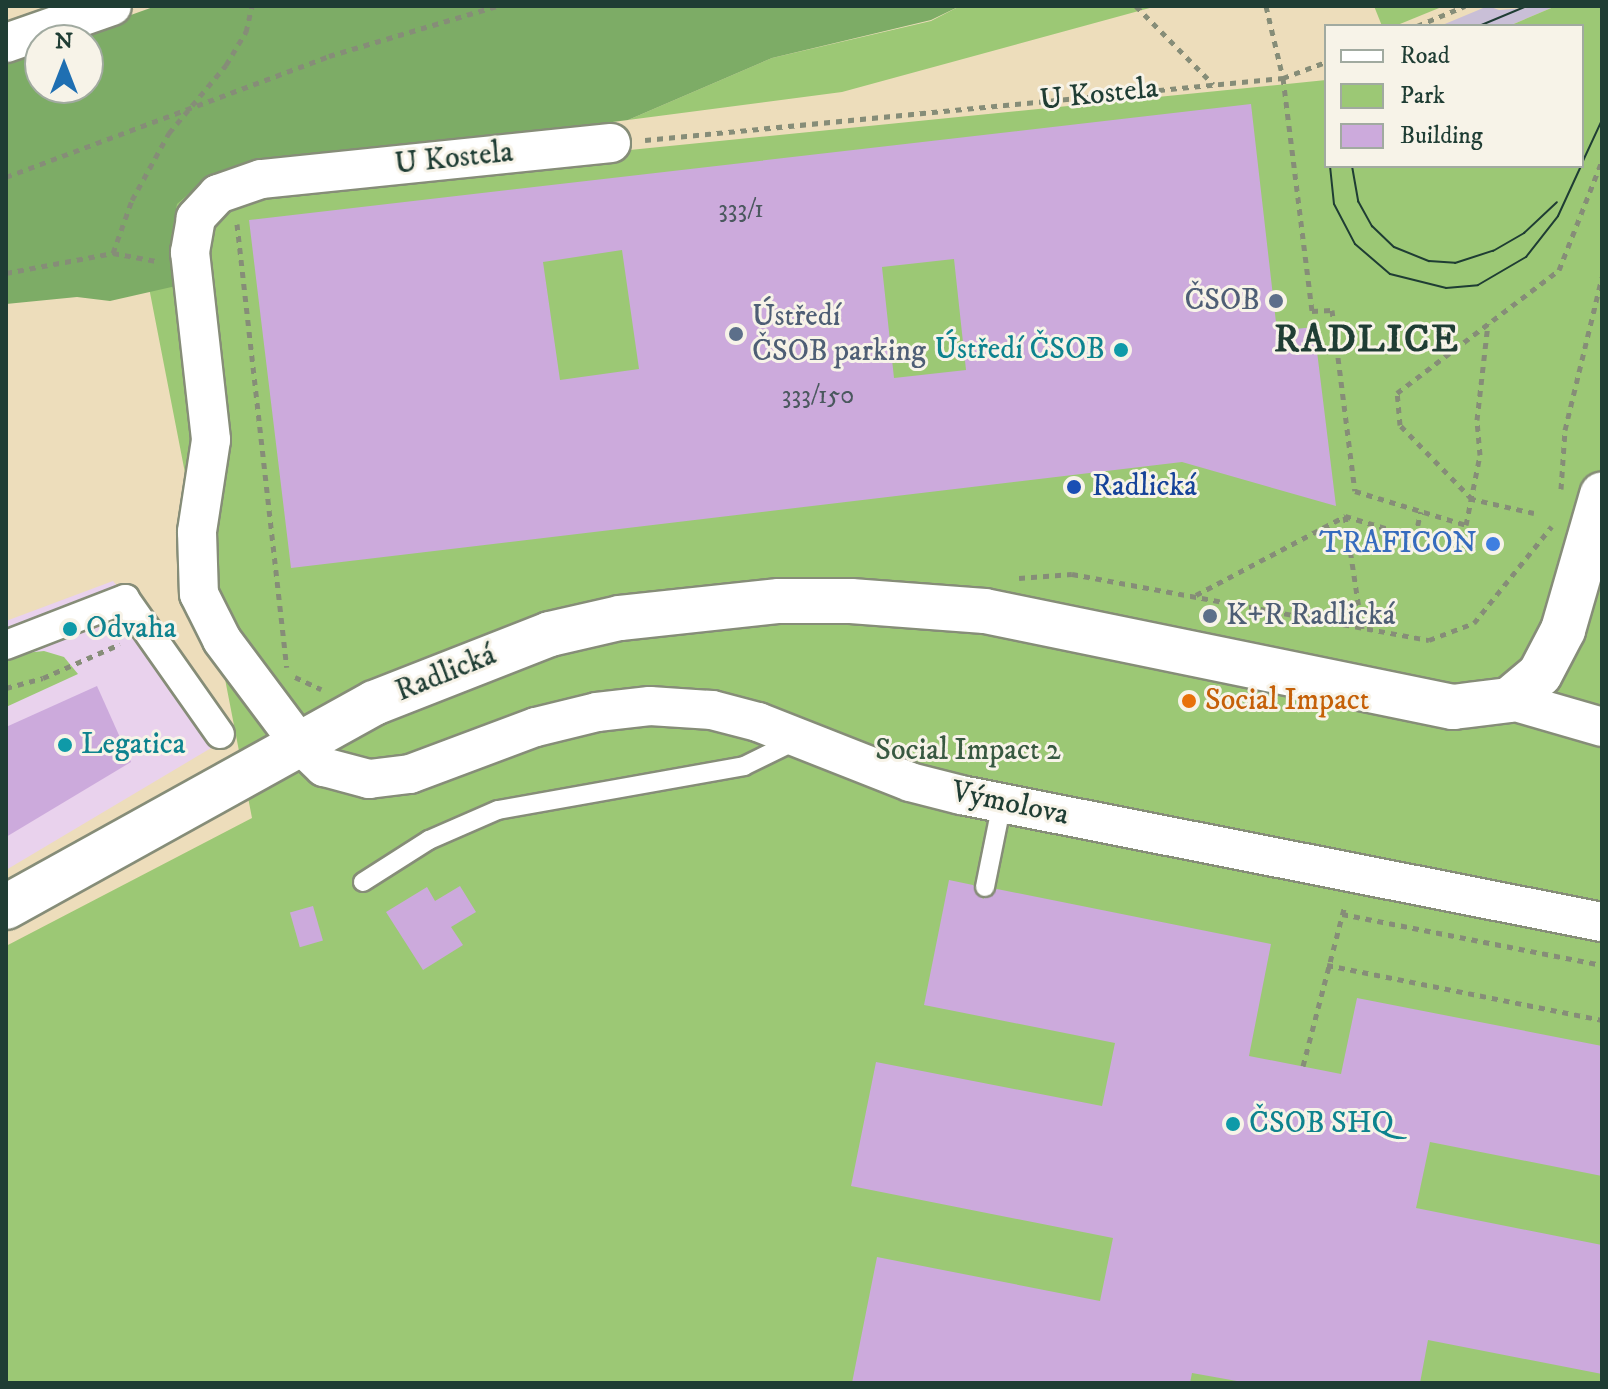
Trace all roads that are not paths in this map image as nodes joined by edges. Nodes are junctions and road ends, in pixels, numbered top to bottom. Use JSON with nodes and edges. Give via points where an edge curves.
{"nodes":[{"id":1,"x":112,"y":6,"type":"edge"},
{"id":2,"x":6,"y":43,"type":"edge"},
{"id":3,"x":611,"y":143,"type":"road end"},
{"id":4,"x":1602,"y":495,"type":"edge"},
{"id":5,"x":6,"y":645,"type":"edge"},
{"id":6,"x":1509,"y":700,"type":"junction"},
{"id":7,"x":1602,"y":727,"type":"edge"},
{"id":8,"x":220,"y":734,"type":"dead end"},
{"id":9,"x":799,"y":739,"type":"junction"},
{"id":10,"x":299,"y":743,"type":"junction"},
{"id":11,"x":1002,"y":803,"type":"junction"},
{"id":12,"x":363,"y":882,"type":"dead end"},
{"id":13,"x":985,"y":887,"type":"dead end"},
{"id":14,"x":6,"y":907,"type":"edge"},
{"id":15,"x":1602,"y":922,"type":"edge"}],
"edges":[{"from":1,"to":2,"type":"street"},
{"from":3,"to":10,"type":"street","name":"U Kostela","via":[[261,179],[218,194],[196,218],[192,268],[211,440],[197,532],[199,594],[222,640]]},
{"from":4,"to":6,"type":"main road","via":[[1563,630],[1540,674]]},
{"from":5,"to":8,"type":"street","via":[[125,599]]},
{"from":6,"to":7,"type":"street"},
{"from":6,"to":10,"type":"main road","name":"Radlická","via":[[1453,707],[985,611],[779,601],[620,618],[550,634],[420,683]]},
{"from":9,"to":10,"type":"street","name":"Výmolova","via":[[712,710],[650,706],[536,727],[410,774],[369,779],[324,767]]},
{"from":9,"to":11,"type":"street","name":"Výmolova","via":[[910,782]]},
{"from":9,"to":12,"type":"lane","via":[[744,766],[498,810],[429,840]]},
{"from":10,"to":14,"type":"main road","name":"Radlická"},
{"from":11,"to":13,"type":"lane"},
{"from":11,"to":15,"type":"street","name":"Výmolova"}]}
